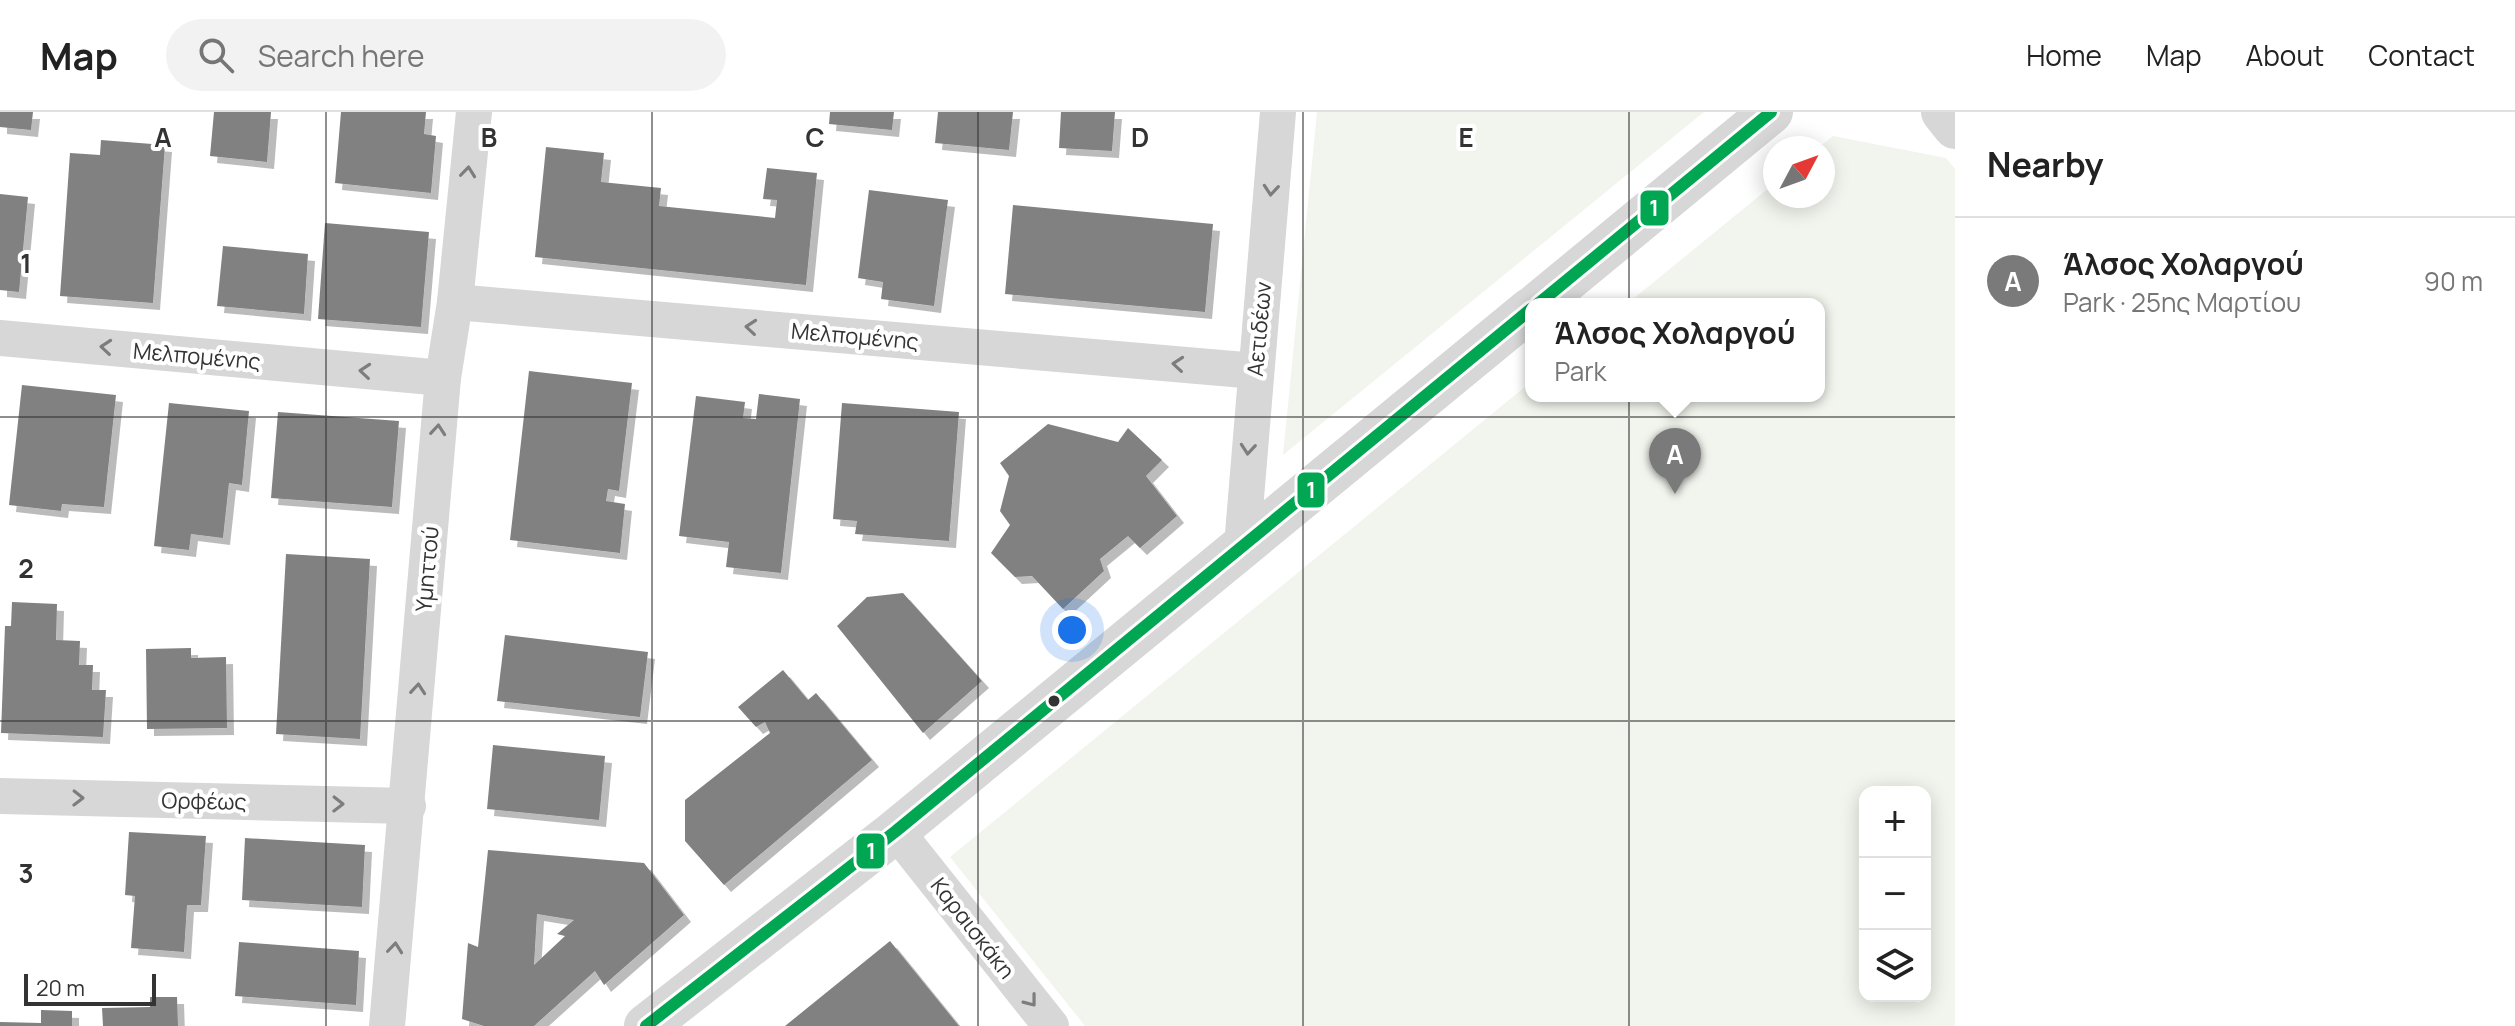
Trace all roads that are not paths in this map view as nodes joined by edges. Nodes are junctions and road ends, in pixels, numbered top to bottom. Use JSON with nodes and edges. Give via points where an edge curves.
{"nodes":[{"id":1,"x":474,"y":112,"type":"edge"},
{"id":2,"x":1278,"y":112,"type":"edge"},
{"id":3,"x":1771,"y":112,"type":"edge"},
{"id":4,"x":1943,"y":112,"type":"edge"},
{"id":5,"x":1955,"y":127,"type":"edge"},
{"id":6,"x":1545,"y":298,"type":"edge"},
{"id":7,"x":455,"y":302,"type":"junction"},
{"id":8,"x":1525,"y":314,"type":"edge"},
{"id":9,"x":0,"y":338,"type":"edge"},
{"id":10,"x":1256,"y":371,"type":"junction"},
{"id":11,"x":443,"y":378,"type":"junction"},
{"id":12,"x":1242,"y":546,"type":"junction"},
{"id":13,"x":0,"y":796,"type":"edge"},
{"id":14,"x":408,"y":806,"type":"junction"},
{"id":15,"x":896,"y":831,"type":"junction"},
{"id":16,"x":387,"y":1026,"type":"edge"},
{"id":17,"x":646,"y":1026,"type":"edge"},
{"id":18,"x":1051,"y":1026,"type":"edge"}],
"edges":[{"from":7,"to":1,"type":"street","name":"Υμηττού","one_way":true},
{"from":2,"to":10,"type":"street","name":"Αετιδέων","one_way":true},
{"from":3,"to":6,"type":"street"},
{"from":4,"to":5,"type":"street"},
{"from":10,"to":7,"type":"street","name":"Μελπομένης","one_way":true},
{"from":7,"to":11,"type":"street","name":"Υμηττού"},
{"from":8,"to":12,"type":"street"},
{"from":11,"to":9,"type":"street","name":"Μελπομένης","one_way":true},
{"from":10,"to":12,"type":"street","name":"Αετιδέων","one_way":true},
{"from":14,"to":11,"type":"street","name":"Υμηττού","one_way":true},
{"from":12,"to":15,"type":"street"},
{"from":13,"to":14,"type":"street","name":"Ορφέως","one_way":true},
{"from":16,"to":14,"type":"street","name":"Υμηττού","one_way":true},
{"from":15,"to":17,"type":"street"},
{"from":15,"to":18,"type":"street","name":"Καραισκάκη","one_way":true}]}
